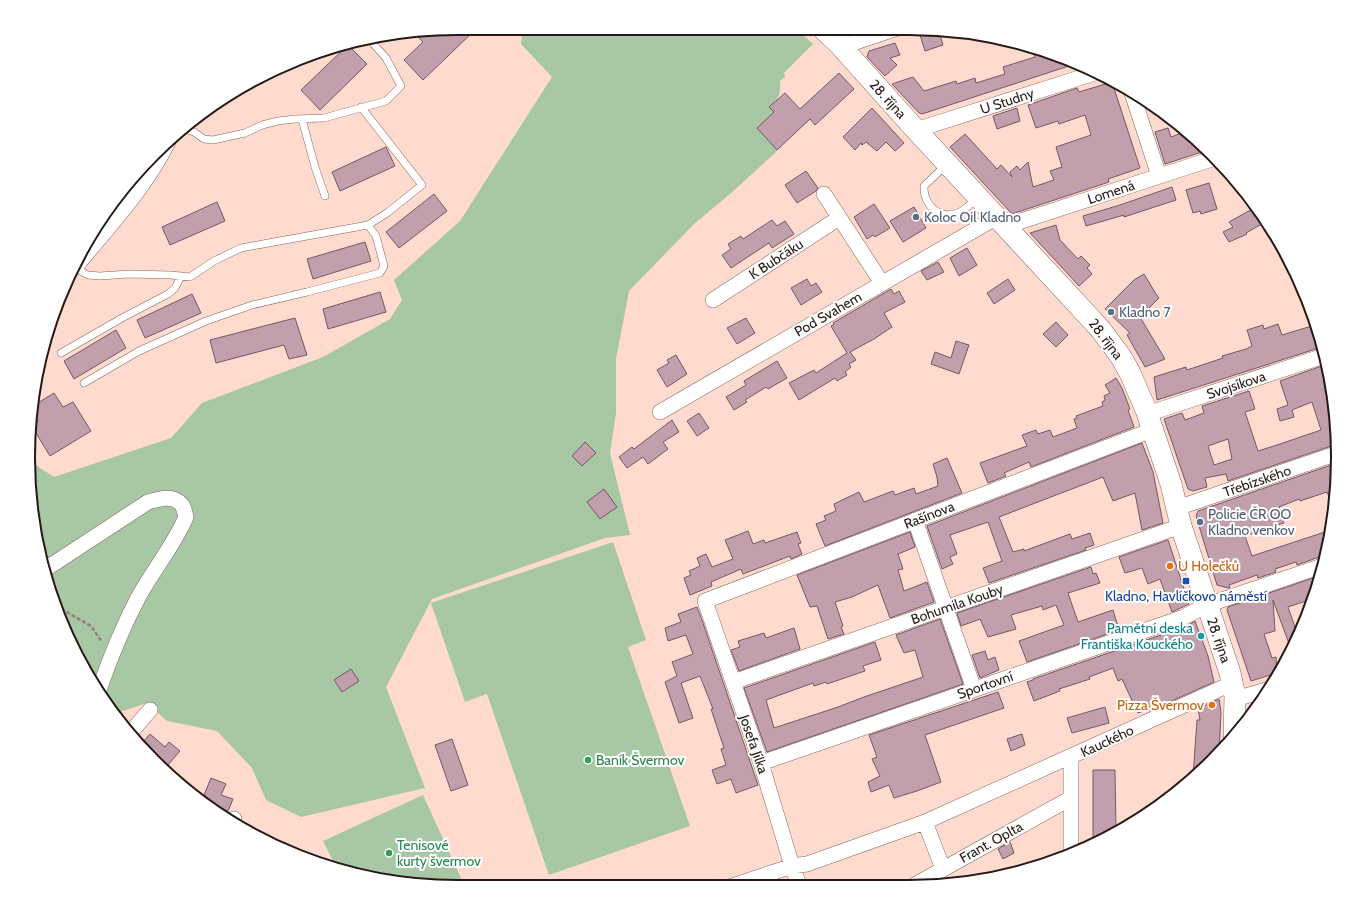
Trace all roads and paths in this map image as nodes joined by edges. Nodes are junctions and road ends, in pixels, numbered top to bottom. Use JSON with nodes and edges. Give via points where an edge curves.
{"nodes":[{"id":1,"x":858,"y":35,"type":"edge"},
{"id":2,"x":841,"y":38,"type":"edge"},
{"id":3,"x":373,"y":43,"type":"edge"},
{"id":4,"x":1087,"y":75,"type":"edge"},
{"id":5,"x":1135,"y":101,"type":"edge"},
{"id":6,"x":362,"y":107,"type":"junction"},
{"id":7,"x":302,"y":119,"type":"junction"},
{"id":8,"x":916,"y":130,"type":"junction"},
{"id":9,"x":190,"y":131,"type":"edge"},
{"id":10,"x":1208,"y":160,"type":"edge"},
{"id":11,"x":157,"y":162,"type":"edge"},
{"id":12,"x":948,"y":164,"type":"junction"},
{"id":13,"x":1159,"y":176,"type":"junction"},
{"id":14,"x":824,"y":194,"type":"dead end"},
{"id":15,"x":325,"y":196,"type":"dead end"},
{"id":16,"x":978,"y":197,"type":"junction"},
{"id":17,"x":839,"y":218,"type":"junction"},
{"id":18,"x":1001,"y":222,"type":"junction"},
{"id":19,"x":368,"y":225,"type":"junction"},
{"id":20,"x":91,"y":249,"type":"edge"},
{"id":21,"x":79,"y":270,"type":"edge"},
{"id":22,"x":181,"y":276,"type":"junction"},
{"id":23,"x":882,"y":284,"type":"junction"},
{"id":24,"x":713,"y":300,"type":"dead end"},
{"id":25,"x":61,"y":354,"type":"dead end"},
{"id":26,"x":1319,"y":358,"type":"edge"},
{"id":27,"x":84,"y":383,"type":"dead end"},
{"id":28,"x":660,"y":412,"type":"dead end"},
{"id":29,"x":1150,"y":422,"type":"junction"},
{"id":30,"x":1331,"y":456,"type":"edge"},
{"id":31,"x":1179,"y":517,"type":"junction"},
{"id":32,"x":915,"y":520,"type":"junction"},
{"id":33,"x":49,"y":567,"type":"edge"},
{"id":34,"x":1317,"y":568,"type":"edge"},
{"id":35,"x":705,"y":601,"type":"joint"},
{"id":36,"x":1207,"y":606,"type":"junction"},
{"id":37,"x":947,"y":608,"type":"junction"},
{"id":38,"x":64,"y":610,"type":"edge"},
{"id":39,"x":109,"y":662,"type":"junction"},
{"id":40,"x":733,"y":682,"type":"junction"},
{"id":41,"x":101,"y":684,"type":"edge"},
{"id":42,"x":974,"y":689,"type":"junction"},
{"id":43,"x":1256,"y":698,"type":"edge"},
{"id":44,"x":150,"y":710,"type":"dead end"},
{"id":45,"x":1236,"y":711,"type":"edge"},
{"id":46,"x":134,"y":729,"type":"edge"},
{"id":47,"x":1071,"y":757,"type":"junction"},
{"id":48,"x":761,"y":763,"type":"junction"},
{"id":49,"x":1071,"y":798,"type":"junction"},
{"id":50,"x":926,"y":822,"type":"junction"},
{"id":51,"x":1071,"y":848,"type":"edge"},
{"id":52,"x":792,"y":866,"type":"junction"},
{"id":53,"x":943,"y":869,"type":"junction"},
{"id":54,"x":924,"y":879,"type":"edge"},
{"id":55,"x":750,"y":880,"type":"edge"},
{"id":56,"x":797,"y":880,"type":"edge"}],
"edges":[{"from":1,"to":2,"type":"street"},
{"from":2,"to":8,"type":"main road","name":"28. října"},
{"from":3,"to":6,"type":"lane","via":[[386,58],[401,86],[386,101]]},
{"from":4,"to":8,"type":"street","name":"U Studny"},
{"from":5,"to":13,"type":"street"},
{"from":6,"to":7,"type":"lane","via":[[324,118]]},
{"from":6,"to":19,"type":"lane","via":[[422,185]]},
{"from":7,"to":9,"type":"lane","via":[[278,120],[244,133],[213,140],[204,139]]},
{"from":7,"to":15,"type":"lane"},
{"from":8,"to":12,"type":"main road","name":"28. října"},
{"from":10,"to":13,"type":"street","name":"Lomená"},
{"from":11,"to":20,"type":"street","via":[[130,201]]},
{"from":12,"to":16,"type":"main road","name":"28. října"},
{"from":12,"to":16,"type":"lane","via":[[924,186],[931,208],[950,216],[960,212]]},
{"from":13,"to":18,"type":"street","name":"Lomená"},
{"from":14,"to":17,"type":"street"},
{"from":16,"to":18,"type":"main road","name":"28. října"},
{"from":17,"to":23,"type":"street"},
{"from":17,"to":24,"type":"street","name":"K Bubčáku"},
{"from":18,"to":23,"type":"street","name":"Pod Svahem"},
{"from":18,"to":29,"type":"main road","name":"28. října","via":[[1111,342],[1130,373]]},
{"from":19,"to":22,"type":"lane","via":[[241,248],[214,261],[190,277]]},
{"from":19,"to":27,"type":"lane","via":[[376,236],[384,266],[380,273],[252,305],[206,321],[139,351]]},
{"from":21,"to":22,"type":"lane","via":[[88,275],[100,276]]},
{"from":22,"to":25,"type":"lane","via":[[175,288],[168,294]]},
{"from":23,"to":28,"type":"street","name":"Pod Svahem"},
{"from":26,"to":29,"type":"street","name":"Svojsíkova"},
{"from":29,"to":31,"type":"main road","name":"28. října"},
{"from":29,"to":32,"type":"street","name":"Rašínova"},
{"from":30,"to":31,"type":"street","name":"Třebízského"},
{"from":31,"to":36,"type":"main road","name":"28. října"},
{"from":31,"to":37,"type":"street","name":"Bohumila Kouby"},
{"from":32,"to":35,"type":"street","name":"Rašínova"},
{"from":32,"to":37,"type":"street"},
{"from":33,"to":39,"type":"street","via":[[148,502],[164,498],[174,499],[182,505],[186,517],[179,534],[139,596]]},
{"from":34,"to":36,"type":"street","name":"Sportovní"},
{"from":35,"to":40,"type":"street","name":"Josefa Jílka"},
{"from":36,"to":42,"type":"street","name":"Sportovní","via":[[1184,618]]},
{"from":36,"to":45,"type":"main road","name":"28. října"},
{"from":37,"to":40,"type":"street","name":"Bohumila Kouby"},
{"from":37,"to":42,"type":"street"},
{"from":38,"to":39,"type":"path","via":[[91,626],[104,646]]},
{"from":39,"to":41,"type":"street"},
{"from":40,"to":48,"type":"street","name":"Josefa Jílka"},
{"from":42,"to":48,"type":"street","name":"Sportovní"},
{"from":43,"to":45,"type":"street","name":"Kauckého"},
{"from":44,"to":46,"type":"street"},
{"from":45,"to":47,"type":"street","name":"Kauckého"},
{"from":47,"to":49,"type":"street","name":"Kauckého"},
{"from":47,"to":50,"type":"street"},
{"from":48,"to":52,"type":"street","name":"Josefa Jílka"},
{"from":49,"to":51,"type":"street","name":"Kauckého"},
{"from":49,"to":53,"type":"street","name":"Frant. Oplta"},
{"from":50,"to":52,"type":"street","via":[[807,864]]},
{"from":50,"to":53,"type":"street"},
{"from":52,"to":55,"type":"street"},
{"from":52,"to":56,"type":"street","name":"Josefa Jílka"},
{"from":53,"to":54,"type":"street","name":"Frant. Oplta"}]}
